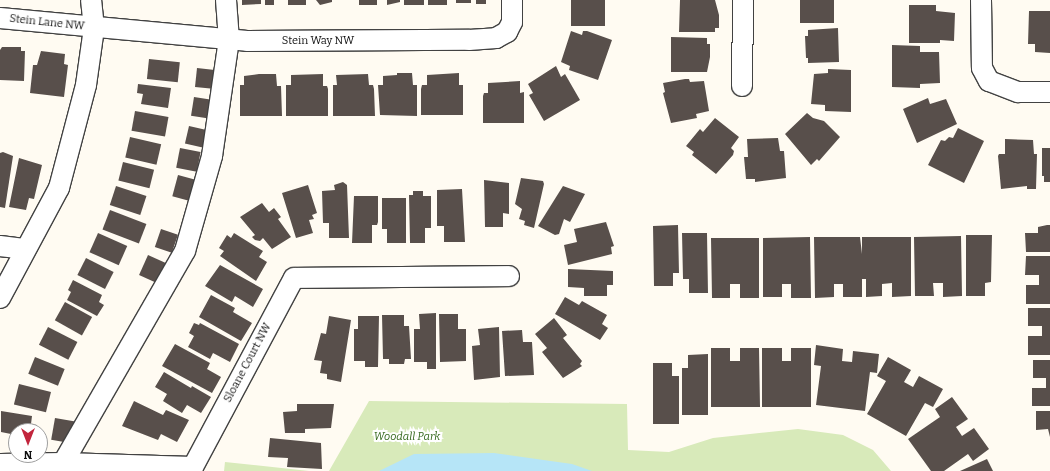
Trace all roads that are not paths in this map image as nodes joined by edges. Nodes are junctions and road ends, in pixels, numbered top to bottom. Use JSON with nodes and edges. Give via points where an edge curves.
{"nodes":[{"id":1,"x":91,"y":0,"type":"edge"},
{"id":2,"x":226,"y":0,"type":"edge"},
{"id":3,"x":512,"y":0,"type":"edge"},
{"id":4,"x":743,"y":0,"type":"edge"},
{"id":5,"x":981,"y":0,"type":"edge"},
{"id":6,"x":0,"y":18,"type":"edge"},
{"id":7,"x":94,"y":28,"type":"junction"},
{"id":8,"x":229,"y":40,"type":"junction"},
{"id":9,"x":742,"y":86,"type":"dead end"},
{"id":10,"x":1050,"y":92,"type":"edge"},
{"id":11,"x":0,"y":246,"type":"edge"},
{"id":12,"x":24,"y":250,"type":"junction"},
{"id":13,"x":509,"y":276,"type":"dead end"},
{"id":14,"x":0,"y":298,"type":"edge"},
{"id":15,"x":63,"y":463,"type":"junction"},
{"id":16,"x":0,"y":464,"type":"edge"}],
"edges":[{"from":1,"to":7,"type":"street"},
{"from":2,"to":8,"type":"street"},
{"from":3,"to":8,"type":"street","name":"Stein Way NW","via":[[512,22],[507,32],[496,38]]},
{"from":4,"to":9,"type":"street"},
{"from":5,"to":10,"type":"street","via":[[982,68],[989,82],[1018,92]]},
{"from":6,"to":7,"type":"street","name":"Stein Lane NW"},
{"from":7,"to":8,"type":"street","name":"Stein Way NW"},
{"from":7,"to":12,"type":"street","via":[[86,85],[59,188]]},
{"from":8,"to":15,"type":"street","via":[[212,156],[185,251]]},
{"from":11,"to":12,"type":"street"},
{"from":12,"to":14,"type":"street"},
{"from":13,"to":15,"type":"street","name":"Sloane Court NW","via":[[294,278],[193,467]]},
{"from":15,"to":16,"type":"street","name":"Sloane Court NW"}]}
